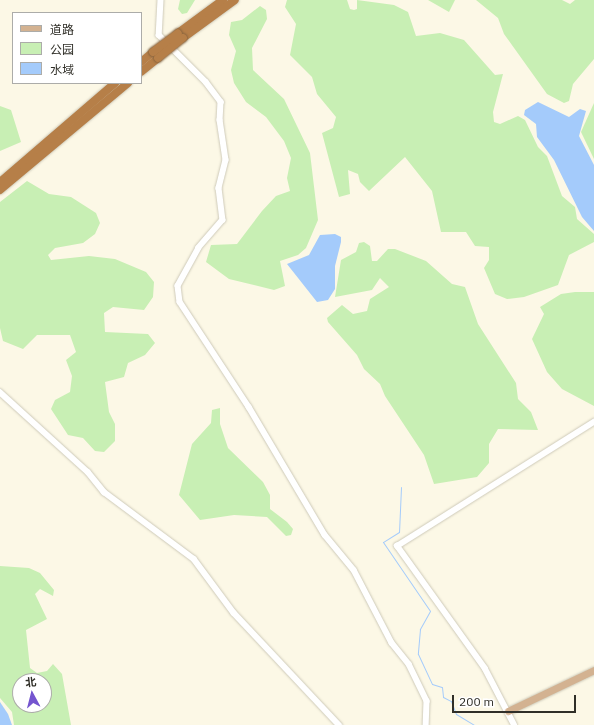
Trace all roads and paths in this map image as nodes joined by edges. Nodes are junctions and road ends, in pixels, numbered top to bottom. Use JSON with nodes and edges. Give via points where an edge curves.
{"nodes":[{"id":1,"x":161,"y":0,"type":"edge"},
{"id":2,"x":223,"y":0,"type":"edge"},
{"id":3,"x":236,"y":0,"type":"edge"},
{"id":4,"x":180,"y":35,"type":"junction"},
{"id":5,"x":155,"y":55,"type":"junction"},
{"id":6,"x":142,"y":62,"type":"edge"},
{"id":7,"x":142,"y":71,"type":"edge"},
{"id":8,"x":114,"y":84,"type":"edge"},
{"id":9,"x":127,"y":84,"type":"edge"},
{"id":10,"x":0,"y":182,"type":"edge"},
{"id":11,"x":0,"y":190,"type":"edge"},
{"id":12,"x":0,"y":392,"type":"edge"},
{"id":13,"x":594,"y":422,"type":"edge"},
{"id":14,"x":594,"y":670,"type":"edge"},
{"id":15,"x":508,"y":711,"type":"junction"},
{"id":16,"x":339,"y":725,"type":"edge"},
{"id":17,"x":426,"y":725,"type":"edge"},
{"id":18,"x":514,"y":725,"type":"edge"}],
"edges":[{"from":1,"to":17,"type":"street","via":[[159,35],[220,100],[226,160],[219,188],[223,220],[199,248],[182,279],[177,290],[180,302],[249,407],[325,535],[354,570],[392,643],[409,664],[427,701]]},
{"from":2,"to":4,"type":"highway"},
{"from":3,"to":4,"type":"highway"},
{"from":4,"to":5,"type":"highway","bridge":true},
{"from":5,"to":6,"type":"highway"},
{"from":5,"to":7,"type":"highway"},
{"from":8,"to":10,"type":"highway"},
{"from":9,"to":11,"type":"highway"},
{"from":12,"to":16,"type":"street","via":[[88,472],[104,492],[194,559],[234,613]]},
{"from":13,"to":15,"type":"street","via":[[397,546],[485,669]]},
{"from":14,"to":15,"type":"main road"},
{"from":15,"to":18,"type":"street"}]}
